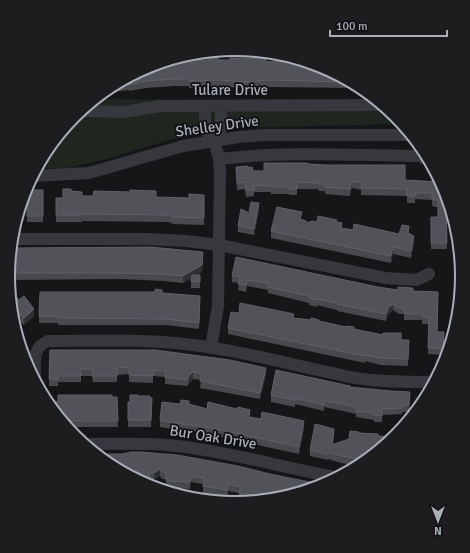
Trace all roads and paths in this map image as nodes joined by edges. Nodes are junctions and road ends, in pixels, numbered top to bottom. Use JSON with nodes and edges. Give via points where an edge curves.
{"nodes":[{"id":1,"x":373,"y":105,"type":"edge"},
{"id":2,"x":205,"y":106,"type":"junction"},
{"id":3,"x":221,"y":106,"type":"junction"},
{"id":4,"x":90,"y":111,"type":"edge"},
{"id":5,"x":403,"y":135,"type":"edge"},
{"id":6,"x":214,"y":140,"type":"junction"},
{"id":7,"x":419,"y":156,"type":"edge"},
{"id":8,"x":219,"y":159,"type":"junction"},
{"id":9,"x":40,"y":176,"type":"edge"},
{"id":10,"x":18,"y":239,"type":"edge"},
{"id":11,"x":219,"y":245,"type":"junction"},
{"id":12,"x":429,"y":274,"type":"dead end"},
{"id":13,"x":211,"y":348,"type":"junction"},
{"id":14,"x":35,"y":366,"type":"edge"},
{"id":15,"x":428,"y":382,"type":"edge"},
{"id":16,"x":92,"y":444,"type":"edge"},
{"id":17,"x":329,"y":476,"type":"edge"}],
"edges":[{"from":1,"to":3,"type":"street","name":"Tulare Drive"},
{"from":2,"to":3,"type":"street","name":"Tulare Drive"},
{"from":2,"to":4,"type":"street","name":"Tulare Drive","via":[[160,106],[124,112]]},
{"from":2,"to":6,"type":"street","via":[[205,130]]},
{"from":3,"to":6,"type":"street","via":[[221,130]]},
{"from":5,"to":6,"type":"street","name":"Shelley Drive","via":[[265,135]]},
{"from":6,"to":8,"type":"street"},
{"from":6,"to":9,"type":"street","name":"Shelley Drive","via":[[183,146],[89,173]]},
{"from":7,"to":8,"type":"street","via":[[294,154]]},
{"from":8,"to":11,"type":"street"},
{"from":10,"to":11,"type":"street","via":[[146,239]]},
{"from":11,"to":12,"type":"street","via":[[386,278],[416,280]]},
{"from":11,"to":13,"type":"street","via":[[218,306]]},
{"from":13,"to":14,"type":"street","via":[[158,342],[48,341],[39,346],[34,355]]},
{"from":13,"to":15,"type":"street","via":[[356,378]]},
{"from":16,"to":17,"type":"street","name":"Bur Oak Drive","via":[[190,447]]}]}
